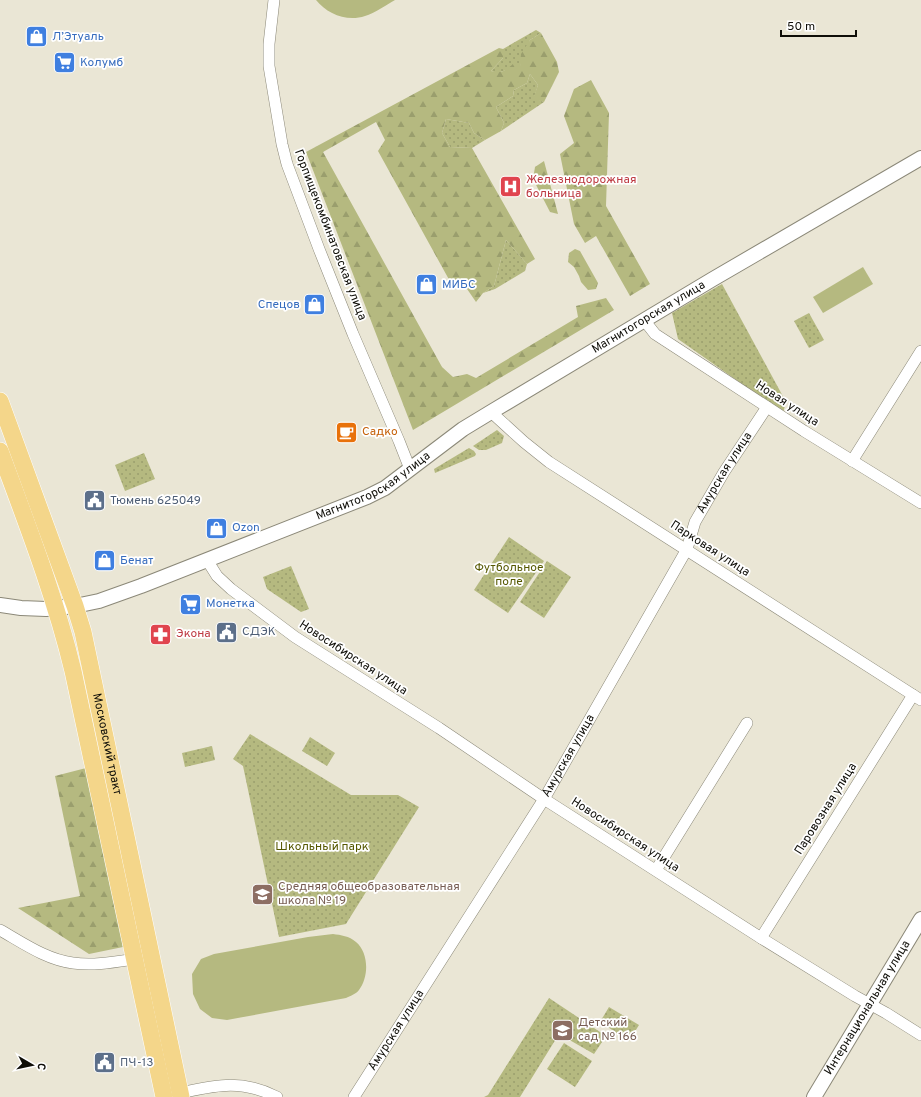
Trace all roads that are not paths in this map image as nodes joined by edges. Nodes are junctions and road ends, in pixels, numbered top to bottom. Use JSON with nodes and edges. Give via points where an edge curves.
{"nodes":[{"id":1,"x":274,"y":0,"type":"edge"},
{"id":2,"x":921,"y":158,"type":"edge"},
{"id":3,"x":644,"y":320,"type":"junction"},
{"id":4,"x":921,"y":351,"type":"edge"},
{"id":5,"x":0,"y":401,"type":"edge"},
{"id":6,"x":767,"y":407,"type":"junction"},
{"id":7,"x":491,"y":412,"type":"junction"},
{"id":8,"x":0,"y":451,"type":"edge"},
{"id":9,"x":852,"y":461,"type":"junction"},
{"id":10,"x":410,"y":469,"type":"junction"},
{"id":11,"x":921,"y":503,"type":"edge"},
{"id":12,"x":687,"y":550,"type":"junction"},
{"id":13,"x":207,"y":560,"type":"junction"},
{"id":14,"x":75,"y":606,"type":"junction"},
{"id":15,"x":1,"y":607,"type":"edge"},
{"id":16,"x":56,"y":609,"type":"junction"},
{"id":17,"x":917,"y":697,"type":"edge"},
{"id":18,"x":747,"y":723,"type":"dead end"},
{"id":19,"x":544,"y":799,"type":"junction"},
{"id":20,"x":656,"y":870,"type":"junction"},
{"id":21,"x":921,"y":919,"type":"edge"},
{"id":22,"x":0,"y":930,"type":"edge"},
{"id":23,"x":761,"y":938,"type":"junction"},
{"id":24,"x":135,"y":959,"type":"junction"},
{"id":25,"x":870,"y":1004,"type":"junction"},
{"id":26,"x":921,"y":1035,"type":"edge"},
{"id":27,"x":175,"y":1096,"type":"edge"},
{"id":28,"x":277,"y":1097,"type":"edge"},
{"id":29,"x":354,"y":1097,"type":"edge"},
{"id":30,"x":814,"y":1097,"type":"edge"}],
"edges":[{"from":1,"to":10,"type":"street","name":"Горпищекомбинатовская улица","via":[[269,66],[282,144],[353,334]]},
{"from":2,"to":3,"type":"street","name":"Магнитогорская улица"},
{"from":3,"to":6,"type":"street","name":"Новая улица","via":[[655,334]]},
{"from":3,"to":7,"type":"street","name":"Магнитогорская улица"},
{"from":4,"to":9,"type":"street"},
{"from":5,"to":14,"type":"main road","name":"Московский тракт"},
{"from":6,"to":9,"type":"street","name":"Новая улица"},
{"from":6,"to":12,"type":"street","name":"Амурская улица","via":[[695,522]]},
{"from":7,"to":10,"type":"street","name":"Магнитогорская улица"},
{"from":7,"to":12,"type":"street","name":"Парковая улица","via":[[550,462]]},
{"from":8,"to":16,"type":"main road","name":"Московский тракт"},
{"from":9,"to":11,"type":"street","name":"Новая улица"},
{"from":10,"to":13,"type":"street","name":"Магнитогорская улица","via":[[385,488],[367,497]]},
{"from":12,"to":17,"type":"street","name":"Парковая улица"},
{"from":12,"to":19,"type":"street","name":"Амурская улица"},
{"from":13,"to":14,"type":"street","name":"Магнитогорская улица","via":[[99,601]]},
{"from":13,"to":19,"type":"street","name":"Новосибирская улица","via":[[217,576],[231,589],[295,637],[439,728]]},
{"from":14,"to":16,"type":"street","name":"Магнитогорская улица"},
{"from":14,"to":27,"type":"main road","name":"Московский тракт","via":[[85,644]]},
{"from":15,"to":16,"type":"street","name":"Магнитогорская улица"},
{"from":16,"to":24,"type":"main road","name":"Московский тракт","via":[[73,671]]},
{"from":17,"to":23,"type":"street","name":"Паровозная улица"},
{"from":18,"to":20,"type":"street"},
{"from":19,"to":20,"type":"street","name":"Новосибирская улица"},
{"from":19,"to":29,"type":"street","name":"Амурская улица"},
{"from":20,"to":23,"type":"street","name":"Новосибирская улица"},
{"from":21,"to":25,"type":"street","name":"Интернациональная улица"},
{"from":22,"to":24,"type":"street","via":[[55,959],[73,963],[89,964]]},
{"from":23,"to":25,"type":"street","name":"Новосибирская улица"},
{"from":24,"to":27,"type":"main road","name":"Московский тракт"},
{"from":25,"to":26,"type":"street","name":"Новосибирская улица"},
{"from":25,"to":30,"type":"street","name":"Интернациональная улица"},
{"from":27,"to":28,"type":"street","via":[[205,1088],[232,1085],[253,1088]]}]}
